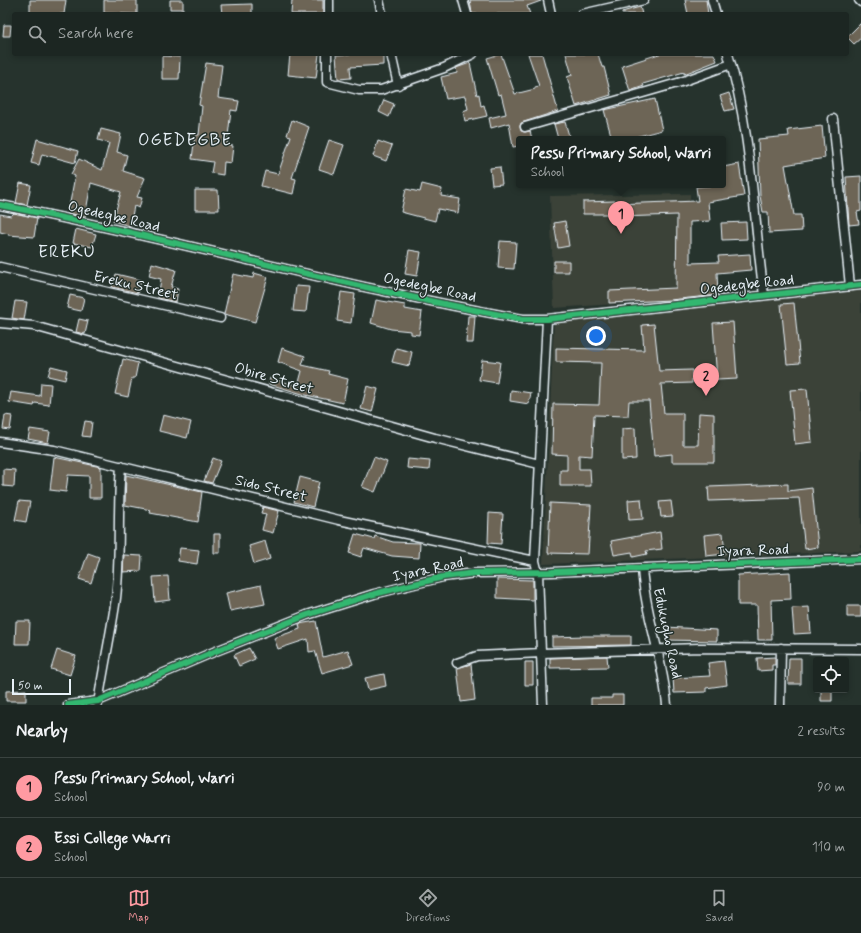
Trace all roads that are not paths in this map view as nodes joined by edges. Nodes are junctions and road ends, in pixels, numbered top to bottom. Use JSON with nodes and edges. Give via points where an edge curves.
{"nodes":[{"id":1,"x":330,"y":0,"type":"edge"},
{"id":2,"x":379,"y":0,"type":"edge"},
{"id":3,"x":463,"y":0,"type":"edge"},
{"id":4,"x":548,"y":0,"type":"edge"},
{"id":5,"x":644,"y":0,"type":"edge"},
{"id":6,"x":712,"y":0,"type":"edge"},
{"id":7,"x":329,"y":12,"type":"edge"},
{"id":8,"x":382,"y":12,"type":"edge"},
{"id":9,"x":466,"y":12,"type":"edge"},
{"id":10,"x":551,"y":12,"type":"edge"},
{"id":11,"x":591,"y":12,"type":"edge"},
{"id":12,"x":715,"y":12,"type":"edge"},
{"id":13,"x":327,"y":56,"type":"edge"},
{"id":14,"x":391,"y":56,"type":"edge"},
{"id":15,"x":469,"y":56,"type":"edge"},
{"id":16,"x":729,"y":56,"type":"edge"},
{"id":17,"x":731,"y":64,"type":"junction"},
{"id":18,"x":398,"y":85,"type":"junction"},
{"id":19,"x":833,"y":119,"type":"dead end"},
{"id":20,"x":525,"y":127,"type":"dead end"},
{"id":21,"x":0,"y":205,"type":"edge"},
{"id":22,"x":0,"y":267,"type":"edge"},
{"id":23,"x":861,"y":285,"type":"edge"},
{"id":24,"x":850,"y":286,"type":"junction"},
{"id":25,"x":764,"y":295,"type":"junction"},
{"id":26,"x":220,"y":318,"type":"dead end"},
{"id":27,"x":547,"y":319,"type":"junction"},
{"id":28,"x":0,"y":323,"type":"edge"},
{"id":29,"x":0,"y":442,"type":"edge"},
{"id":30,"x":539,"y":464,"type":"junction"},
{"id":31,"x":120,"y":466,"type":"junction"},
{"id":32,"x":861,"y":559,"type":"edge"},
{"id":33,"x":535,"y":561,"type":"junction"},
{"id":34,"x":642,"y":568,"type":"junction"},
{"id":35,"x":538,"y":572,"type":"junction"},
{"id":36,"x":782,"y":648,"type":"junction"},
{"id":37,"x":658,"y":649,"type":"junction"},
{"id":38,"x":861,"y":649,"type":"edge"},
{"id":39,"x":542,"y":653,"type":"junction"},
{"id":40,"x":457,"y":663,"type":"dead end"},
{"id":41,"x":98,"y":703,"type":"edge"},
{"id":42,"x":68,"y":705,"type":"edge"},
{"id":43,"x":543,"y":705,"type":"edge"},
{"id":44,"x":667,"y":705,"type":"edge"},
{"id":45,"x":780,"y":705,"type":"edge"}],
"edges":[{"from":1,"to":7,"type":"street"},
{"from":2,"to":8,"type":"street"},
{"from":3,"to":9,"type":"street"},
{"from":4,"to":10,"type":"street"},
{"from":5,"to":11,"type":"street"},
{"from":6,"to":12,"type":"street"},
{"from":13,"to":18,"type":"street","via":[[326,79],[329,84],[359,90],[381,90]]},
{"from":14,"to":18,"type":"street"},
{"from":15,"to":18,"type":"street"},
{"from":16,"to":17,"type":"street"},
{"from":17,"to":20,"type":"street","via":[[681,82]]},
{"from":17,"to":25,"type":"street","via":[[745,122]]},
{"from":19,"to":24,"type":"street"},
{"from":21,"to":27,"type":"street","name":"Ogedegbe Road","via":[[491,313],[523,319]]},
{"from":22,"to":26,"type":"street","name":"Ereku Street"},
{"from":23,"to":24,"type":"street","name":"Ogedegbe Road"},
{"from":24,"to":25,"type":"street","name":"Ogedegbe Road"},
{"from":25,"to":27,"type":"street","name":"Ogedegbe Road"},
{"from":27,"to":30,"type":"street"},
{"from":28,"to":30,"type":"street","name":"Obire Street","via":[[34,326],[435,438]]},
{"from":29,"to":31,"type":"street","name":"Sido Street","via":[[54,450]]},
{"from":30,"to":33,"type":"street"},
{"from":31,"to":33,"type":"street","name":"Sido Street","via":[[339,520]]},
{"from":31,"to":41,"type":"street","via":[[116,599]]},
{"from":32,"to":34,"type":"street","name":"Iyara Road"},
{"from":33,"to":35,"type":"street"},
{"from":34,"to":35,"type":"street","name":"Iyara Road"},
{"from":34,"to":37,"type":"street","name":"Edukugho Road","via":[[643,587]]},
{"from":35,"to":39,"type":"street"},
{"from":35,"to":41,"type":"street","name":"Iyara Road","via":[[475,573],[443,577],[374,594],[307,615],[216,651]]},
{"from":36,"to":37,"type":"street"},
{"from":36,"to":38,"type":"street"},
{"from":36,"to":45,"type":"street"},
{"from":37,"to":39,"type":"street"},
{"from":37,"to":44,"type":"street","name":"Edukugho Road","via":[[664,672]]},
{"from":39,"to":40,"type":"street","via":[[477,656]]},
{"from":39,"to":43,"type":"street"},
{"from":41,"to":42,"type":"street","name":"Iyara Road"}]}
